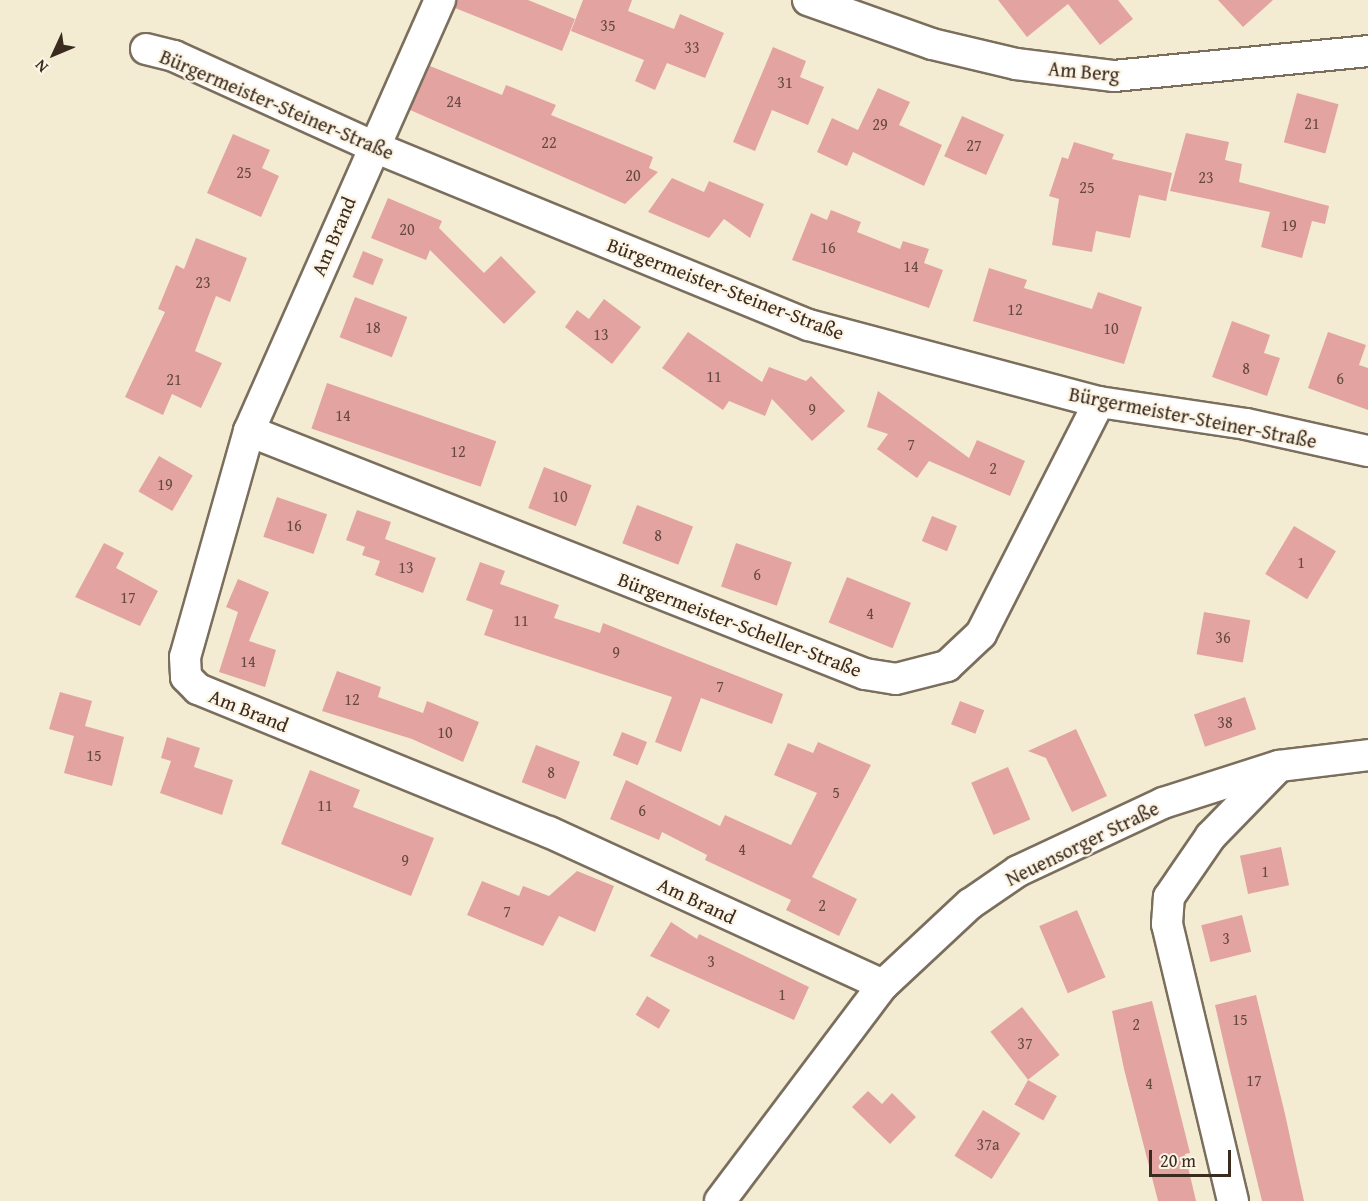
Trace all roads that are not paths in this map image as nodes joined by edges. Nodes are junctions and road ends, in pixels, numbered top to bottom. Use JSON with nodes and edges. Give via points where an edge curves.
{"nodes":[{"id":1,"x":440,"y":0,"type":"edge"},
{"id":2,"x":808,"y":0,"type":"edge"},
{"id":3,"x":146,"y":49,"type":"dead end"},
{"id":4,"x":1368,"y":51,"type":"edge"},
{"id":5,"x":372,"y":146,"type":"junction"},
{"id":6,"x":1099,"y":402,"type":"junction"},
{"id":7,"x":249,"y":431,"type":"junction"},
{"id":8,"x":1368,"y":452,"type":"edge"},
{"id":9,"x":1368,"y":755,"type":"edge"},
{"id":10,"x":1279,"y":766,"type":"junction"},
{"id":11,"x":883,"y":986,"type":"junction"},
{"id":12,"x":720,"y":1201,"type":"edge"},
{"id":13,"x":1233,"y":1201,"type":"edge"}],
"edges":[{"from":1,"to":5,"type":"street","name":"Am Brand"},
{"from":2,"to":4,"type":"street","name":"Am Berg","via":[[932,44],[1016,64],[1114,76]]},
{"from":3,"to":5,"type":"street","name":"Bürgermeister-Steiner-Straße","via":[[174,56]]},
{"from":5,"to":6,"type":"street","name":"Bürgermeister-Steiner-Straße","via":[[809,324]]},
{"from":5,"to":7,"type":"street","name":"Am Brand"},
{"from":6,"to":7,"type":"street","name":"Bürgermeister-Scheller-Straße","via":[[981,634],[947,666],[896,679],[865,674]]},
{"from":6,"to":8,"type":"street","name":"Bürgermeister-Steiner-Straße","via":[[1245,423]]},
{"from":7,"to":11,"type":"street","name":"Am Brand","via":[[185,657],[186,677],[198,689],[549,832]]},
{"from":9,"to":10,"type":"street","name":"Neuensorger Straße"},
{"from":10,"to":11,"type":"street","name":"Neuensorger Straße","via":[[1163,803],[1018,871],[927,940]]},
{"from":10,"to":13,"type":"street","via":[[1211,836],[1168,897],[1167,924]]},
{"from":11,"to":12,"type":"street","name":"Neuensorger Straße"}]}
